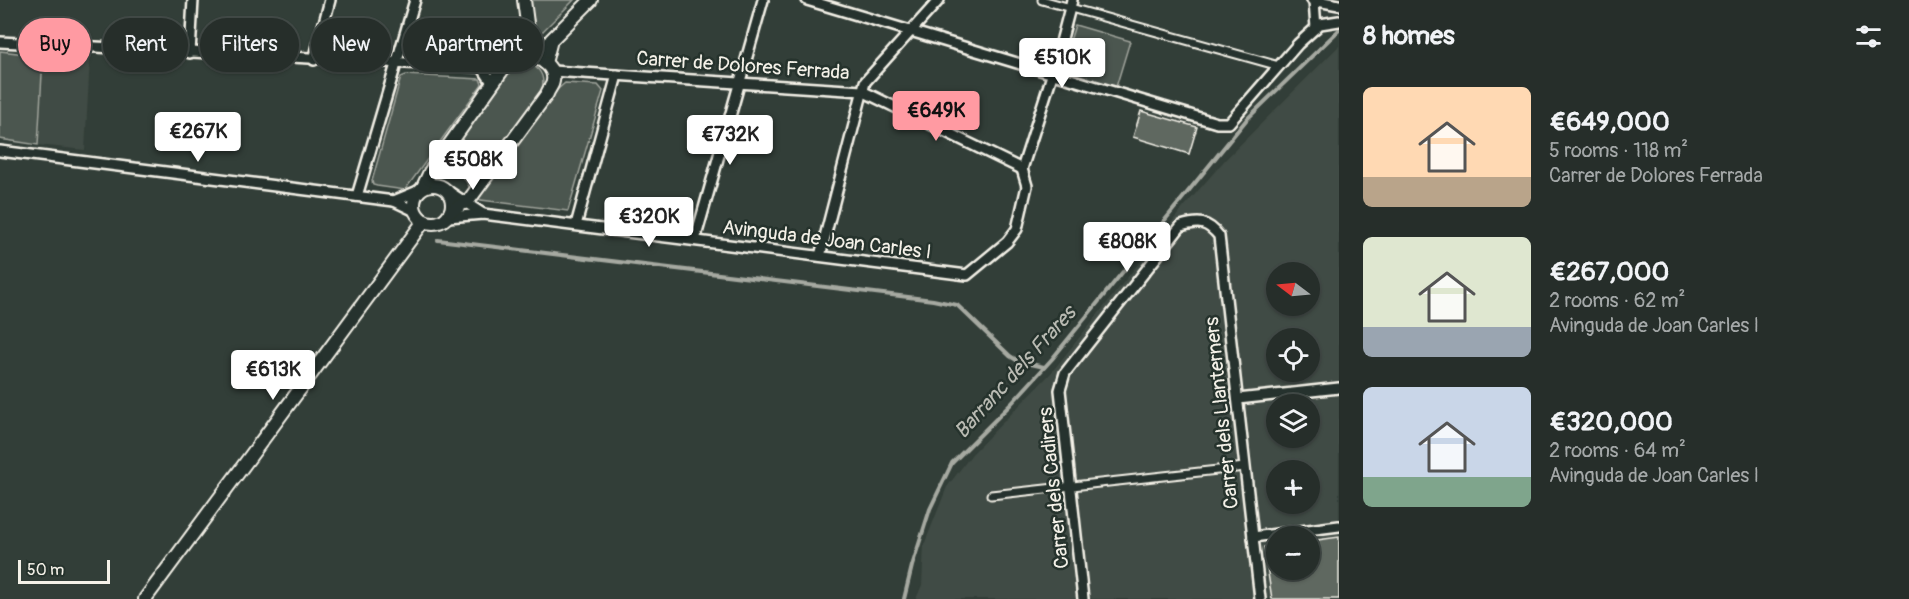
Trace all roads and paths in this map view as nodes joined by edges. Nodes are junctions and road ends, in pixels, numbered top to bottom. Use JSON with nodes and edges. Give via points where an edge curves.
{"nodes":[{"id":1,"x":193,"y":0,"type":"edge"},
{"id":2,"x":330,"y":0,"type":"edge"},
{"id":3,"x":415,"y":0,"type":"edge"},
{"id":4,"x":524,"y":0,"type":"edge"},
{"id":5,"x":591,"y":0,"type":"edge"},
{"id":6,"x":762,"y":0,"type":"edge"},
{"id":7,"x":807,"y":0,"type":"edge"},
{"id":8,"x":939,"y":0,"type":"edge"},
{"id":9,"x":1042,"y":0,"type":"edge"},
{"id":10,"x":1313,"y":0,"type":"edge"},
{"id":11,"x":1071,"y":4,"type":"edge"},
{"id":12,"x":1339,"y":5,"type":"edge"},
{"id":13,"x":325,"y":18,"type":"edge"},
{"id":14,"x":526,"y":18,"type":"edge"},
{"id":15,"x":1339,"y":21,"type":"edge"},
{"id":16,"x":1316,"y":28,"type":"junction"},
{"id":17,"x":910,"y":31,"type":"junction"},
{"id":18,"x":0,"y":42,"type":"edge"},
{"id":19,"x":190,"y":53,"type":"junction"},
{"id":20,"x":311,"y":60,"type":"edge"},
{"id":21,"x":391,"y":63,"type":"edge"},
{"id":22,"x":396,"y":63,"type":"junction"},
{"id":23,"x":543,"y":64,"type":"edge"},
{"id":24,"x":1279,"y":66,"type":"junction"},
{"id":25,"x":549,"y":67,"type":"junction"},
{"id":26,"x":501,"y":72,"type":"edge"},
{"id":27,"x":1052,"y":74,"type":"junction"},
{"id":28,"x":617,"y":75,"type":"junction"},
{"id":29,"x":740,"y":83,"type":"junction"},
{"id":30,"x":493,"y":84,"type":"junction"},
{"id":31,"x":862,"y":91,"type":"junction"},
{"id":32,"x":0,"y":151,"type":"edge"},
{"id":33,"x":1022,"y":170,"type":"junction"},
{"id":34,"x":421,"y":189,"type":"junction"},
{"id":35,"x":448,"y":191,"type":"junction"},
{"id":36,"x":357,"y":196,"type":"junction"},
{"id":37,"x":394,"y":201,"type":"junction"},
{"id":38,"x":466,"y":202,"type":"junction"},
{"id":39,"x":450,"y":214,"type":"junction"},
{"id":40,"x":483,"y":214,"type":"junction"},
{"id":41,"x":419,"y":216,"type":"junction"},
{"id":42,"x":576,"y":225,"type":"junction"},
{"id":43,"x":695,"y":240,"type":"junction"},
{"id":44,"x":820,"y":256,"type":"junction"},
{"id":45,"x":1065,"y":373,"type":"joint"},
{"id":46,"x":1339,"y":388,"type":"edge"},
{"id":47,"x":1238,"y":399,"type":"junction"},
{"id":48,"x":1245,"y":467,"type":"junction"},
{"id":49,"x":1070,"y":487,"type":"junction"},
{"id":50,"x":991,"y":495,"type":"dead end"},
{"id":51,"x":1339,"y":526,"type":"edge"},
{"id":52,"x":1253,"y":537,"type":"junction"},
{"id":53,"x":145,"y":599,"type":"edge"},
{"id":54,"x":1083,"y":599,"type":"edge"},
{"id":55,"x":1260,"y":599,"type":"edge"}],
"edges":[{"from":1,"to":19,"type":"street"},
{"from":2,"to":13,"type":"street"},
{"from":3,"to":22,"type":"street"},
{"from":4,"to":14,"type":"street"},
{"from":5,"to":25,"type":"street","via":[[551,40]]},
{"from":6,"to":29,"type":"street"},
{"from":7,"to":17,"type":"street"},
{"from":8,"to":17,"type":"street"},
{"from":9,"to":11,"type":"street"},
{"from":10,"to":12,"type":"street"},
{"from":10,"to":16,"type":"street"},
{"from":11,"to":24,"type":"street"},
{"from":11,"to":27,"type":"street"},
{"from":15,"to":16,"type":"street"},
{"from":16,"to":24,"type":"street"},
{"from":17,"to":27,"type":"street"},
{"from":17,"to":31,"type":"street","via":[[865,82]]},
{"from":18,"to":19,"type":"street"},
{"from":19,"to":20,"type":"street"},
{"from":21,"to":22,"type":"street"},
{"from":22,"to":30,"type":"street","via":[[482,67]]},
{"from":22,"to":36,"type":"street"},
{"from":23,"to":25,"type":"street"},
{"from":24,"to":27,"type":"street","via":[[1229,123],[1217,123]]},
{"from":25,"to":28,"type":"street","name":"Carrer de Dolores Ferrada"},
{"from":25,"to":38,"type":"street","via":[[553,81],[547,94]]},
{"from":26,"to":30,"type":"street"},
{"from":27,"to":33,"type":"street"},
{"from":28,"to":29,"type":"street","name":"Carrer de Dolores Ferrada"},
{"from":28,"to":42,"type":"street"},
{"from":29,"to":31,"type":"street","name":"Carrer de Dolores Ferrada"},
{"from":29,"to":43,"type":"street"},
{"from":30,"to":34,"type":"street"},
{"from":31,"to":33,"type":"street","name":"Carrer de Dolores Ferrada"},
{"from":31,"to":44,"type":"street"},
{"from":32,"to":36,"type":"street"},
{"from":33,"to":44,"type":"street","name":"Avinguda de Joan Carles I","via":[[1027,186],[1017,229],[967,275]]},
{"from":34,"to":35,"type":"street","via":[[432,184]]},
{"from":34,"to":37,"type":"street"},
{"from":34,"to":41,"type":"street","via":[[414,204]]},
{"from":35,"to":38,"type":"street","name":"Avinguda de Joan Carles I"},
{"from":35,"to":39,"type":"street"},
{"from":36,"to":37,"type":"street"},
{"from":37,"to":41,"type":"street"},
{"from":38,"to":39,"type":"street"},
{"from":38,"to":40,"type":"street","name":"Avinguda de Joan Carles I"},
{"from":39,"to":40,"type":"street","name":"Avinguda de Joan Carles I"},
{"from":39,"to":41,"type":"street","via":[[435,223]]},
{"from":40,"to":42,"type":"street","name":"Avinguda de Joan Carles I"},
{"from":41,"to":53,"type":"street"},
{"from":42,"to":43,"type":"street","name":"Avinguda de Joan Carles I"},
{"from":43,"to":44,"type":"street","name":"Avinguda de Joan Carles I"},
{"from":45,"to":47,"type":"street","name":"Carrer dels Llanterners","via":[[1181,226],[1196,222],[1211,226],[1219,236]]},
{"from":45,"to":49,"type":"street","name":"Carrer dels Cadirers","via":[[1060,390]]},
{"from":46,"to":47,"type":"street"},
{"from":47,"to":48,"type":"street","name":"Carrer dels Llanterners"},
{"from":48,"to":49,"type":"street"},
{"from":48,"to":52,"type":"street","name":"Carrer dels Llanterners"},
{"from":49,"to":50,"type":"street"},
{"from":49,"to":54,"type":"street","name":"Carrer dels Cadirers"},
{"from":51,"to":52,"type":"street"},
{"from":52,"to":55,"type":"street","name":"Carrer dels Llanterners"}]}
